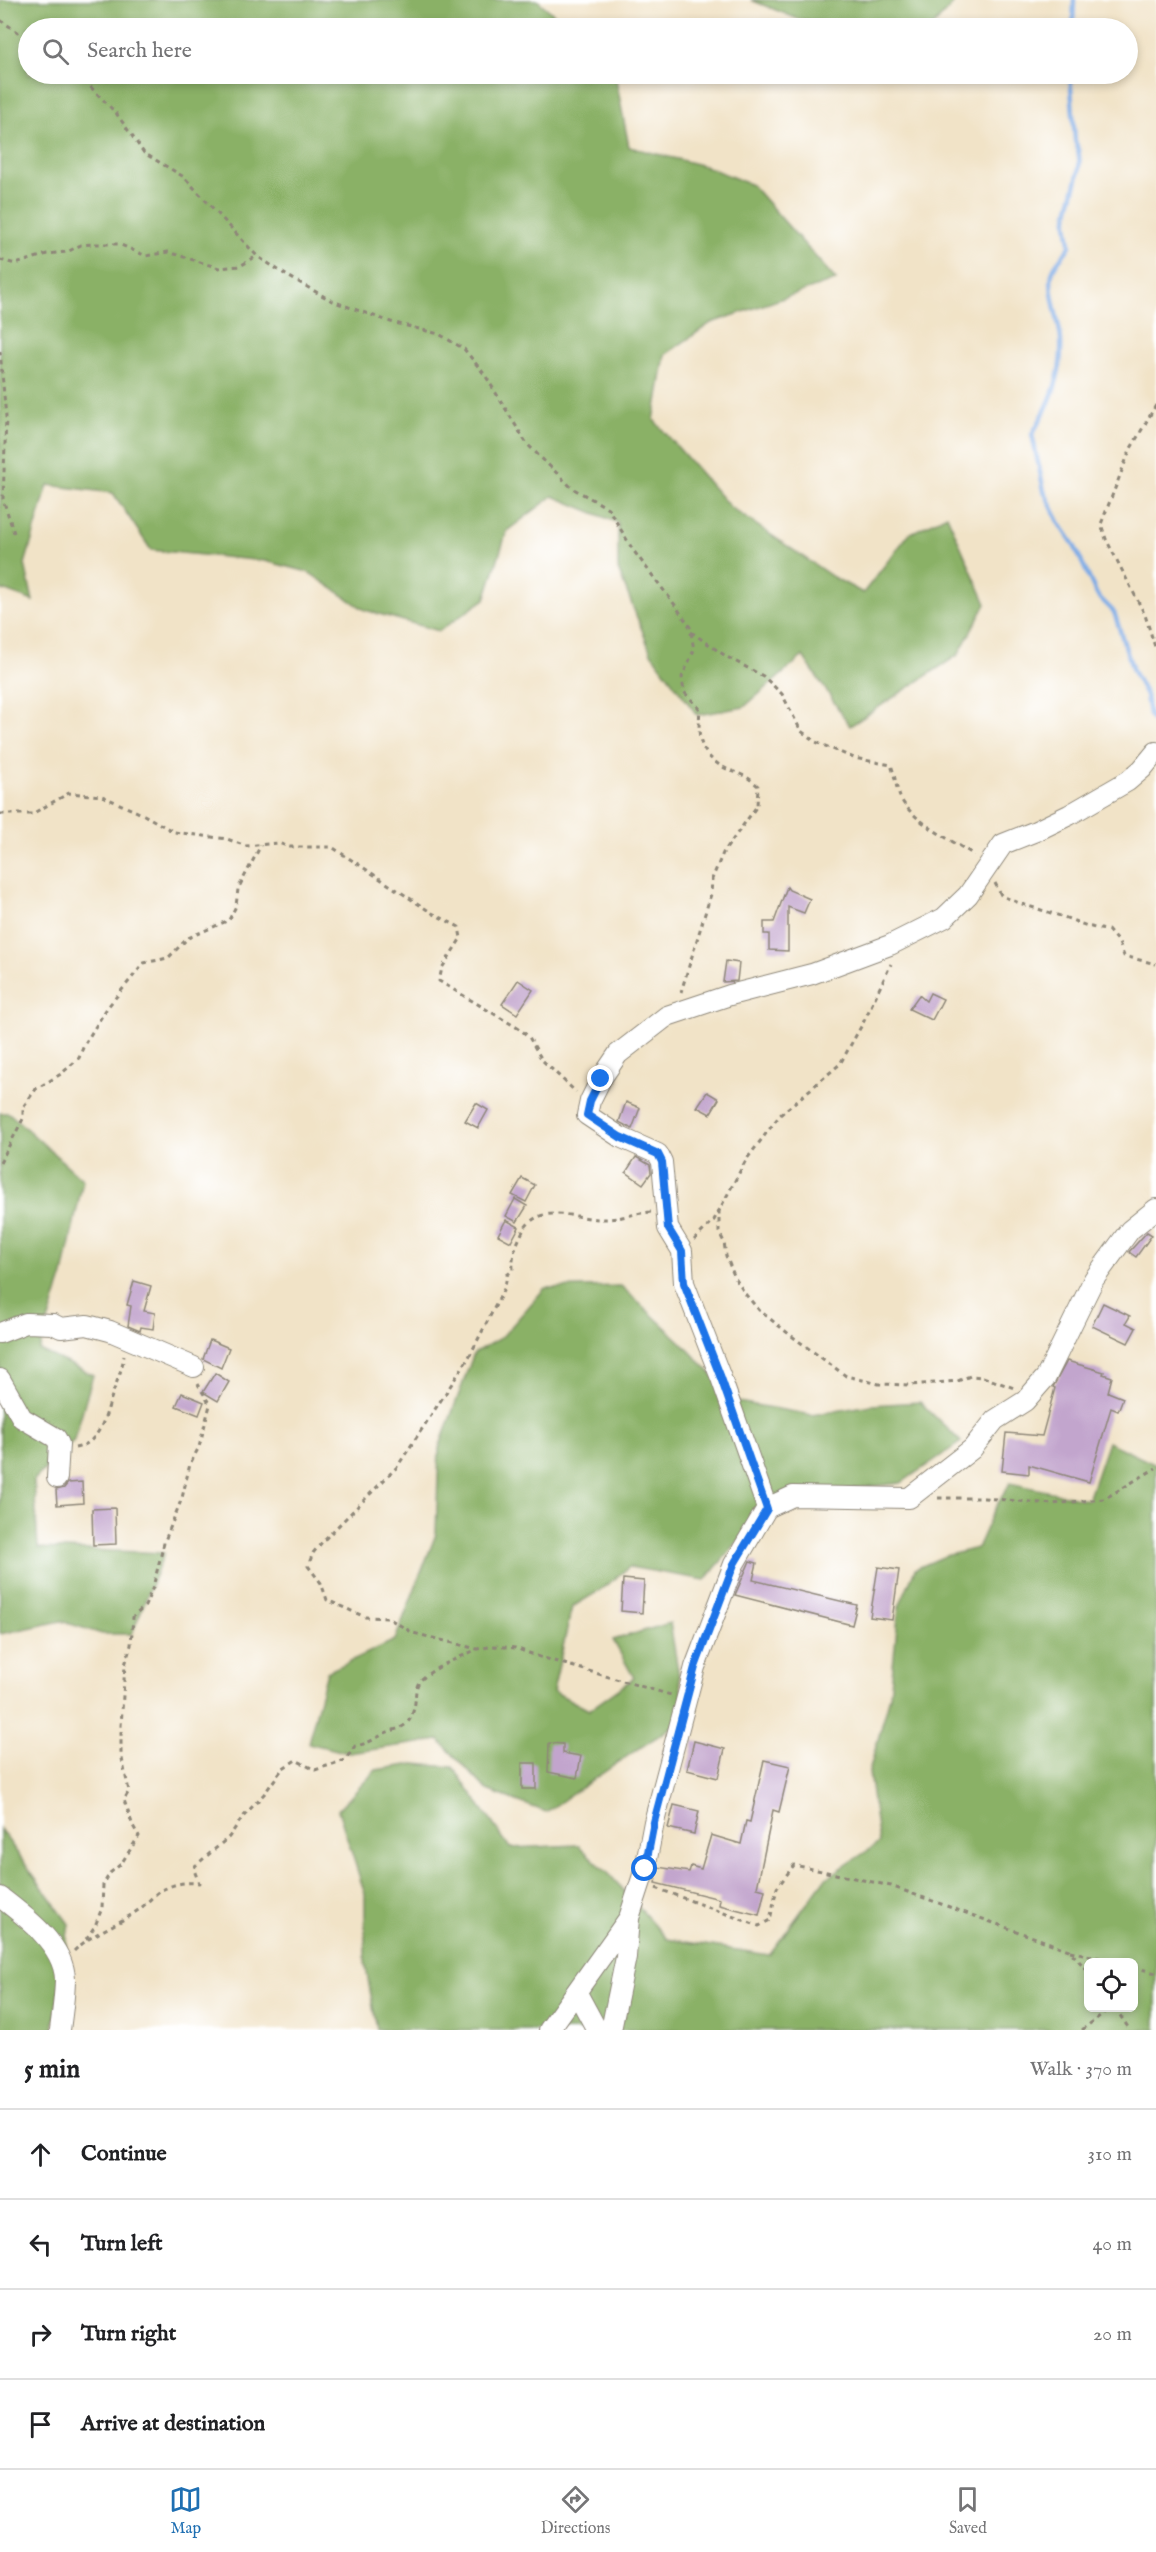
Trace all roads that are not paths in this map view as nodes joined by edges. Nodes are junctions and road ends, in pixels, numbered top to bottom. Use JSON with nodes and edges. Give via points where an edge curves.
{"nodes":[{"id":1,"x":1156,"y":752,"type":"edge"},
{"id":2,"x":1156,"y":1209,"type":"edge"},
{"id":3,"x":0,"y":1333,"type":"edge"},
{"id":4,"x":194,"y":1367,"type":"road end"},
{"id":5,"x":0,"y":1379,"type":"edge"},
{"id":6,"x":57,"y":1478,"type":"dead end"},
{"id":7,"x":767,"y":1509,"type":"junction"},
{"id":8,"x":0,"y":1897,"type":"edge"},
{"id":9,"x":628,"y":1918,"type":"junction"},
{"id":10,"x":577,"y":1993,"type":"junction"},
{"id":11,"x":60,"y":2030,"type":"edge"},
{"id":12,"x":549,"y":2030,"type":"edge"},
{"id":13,"x":597,"y":2030,"type":"edge"},
{"id":14,"x":611,"y":2030,"type":"edge"}],
"edges":[{"from":1,"to":7,"type":"street","via":[[1128,781],[1070,815],[1002,844],[968,895],[944,918],[890,945],[812,974],[667,1016],[618,1054],[601,1079],[587,1115],[620,1137],[658,1154],[662,1162],[668,1228],[682,1251],[684,1283]]},
{"from":2,"to":7,"type":"street","via":[[1130,1230],[1094,1279],[1046,1377],[1028,1399],[995,1420],[972,1449],[909,1498],[793,1496]]},
{"from":3,"to":4,"type":"street","via":[[26,1323],[53,1324],[61,1329],[87,1325]]},
{"from":5,"to":6,"type":"street","via":[[22,1418],[59,1443]]},
{"from":7,"to":9,"type":"street","via":[[734,1564],[695,1667]]},
{"from":8,"to":11,"type":"street","via":[[42,1934],[56,1952],[64,1975]]},
{"from":9,"to":10,"type":"street"},
{"from":9,"to":14,"type":"street","via":[[627,1957]]},
{"from":10,"to":12,"type":"street"},
{"from":10,"to":13,"type":"street"}]}
